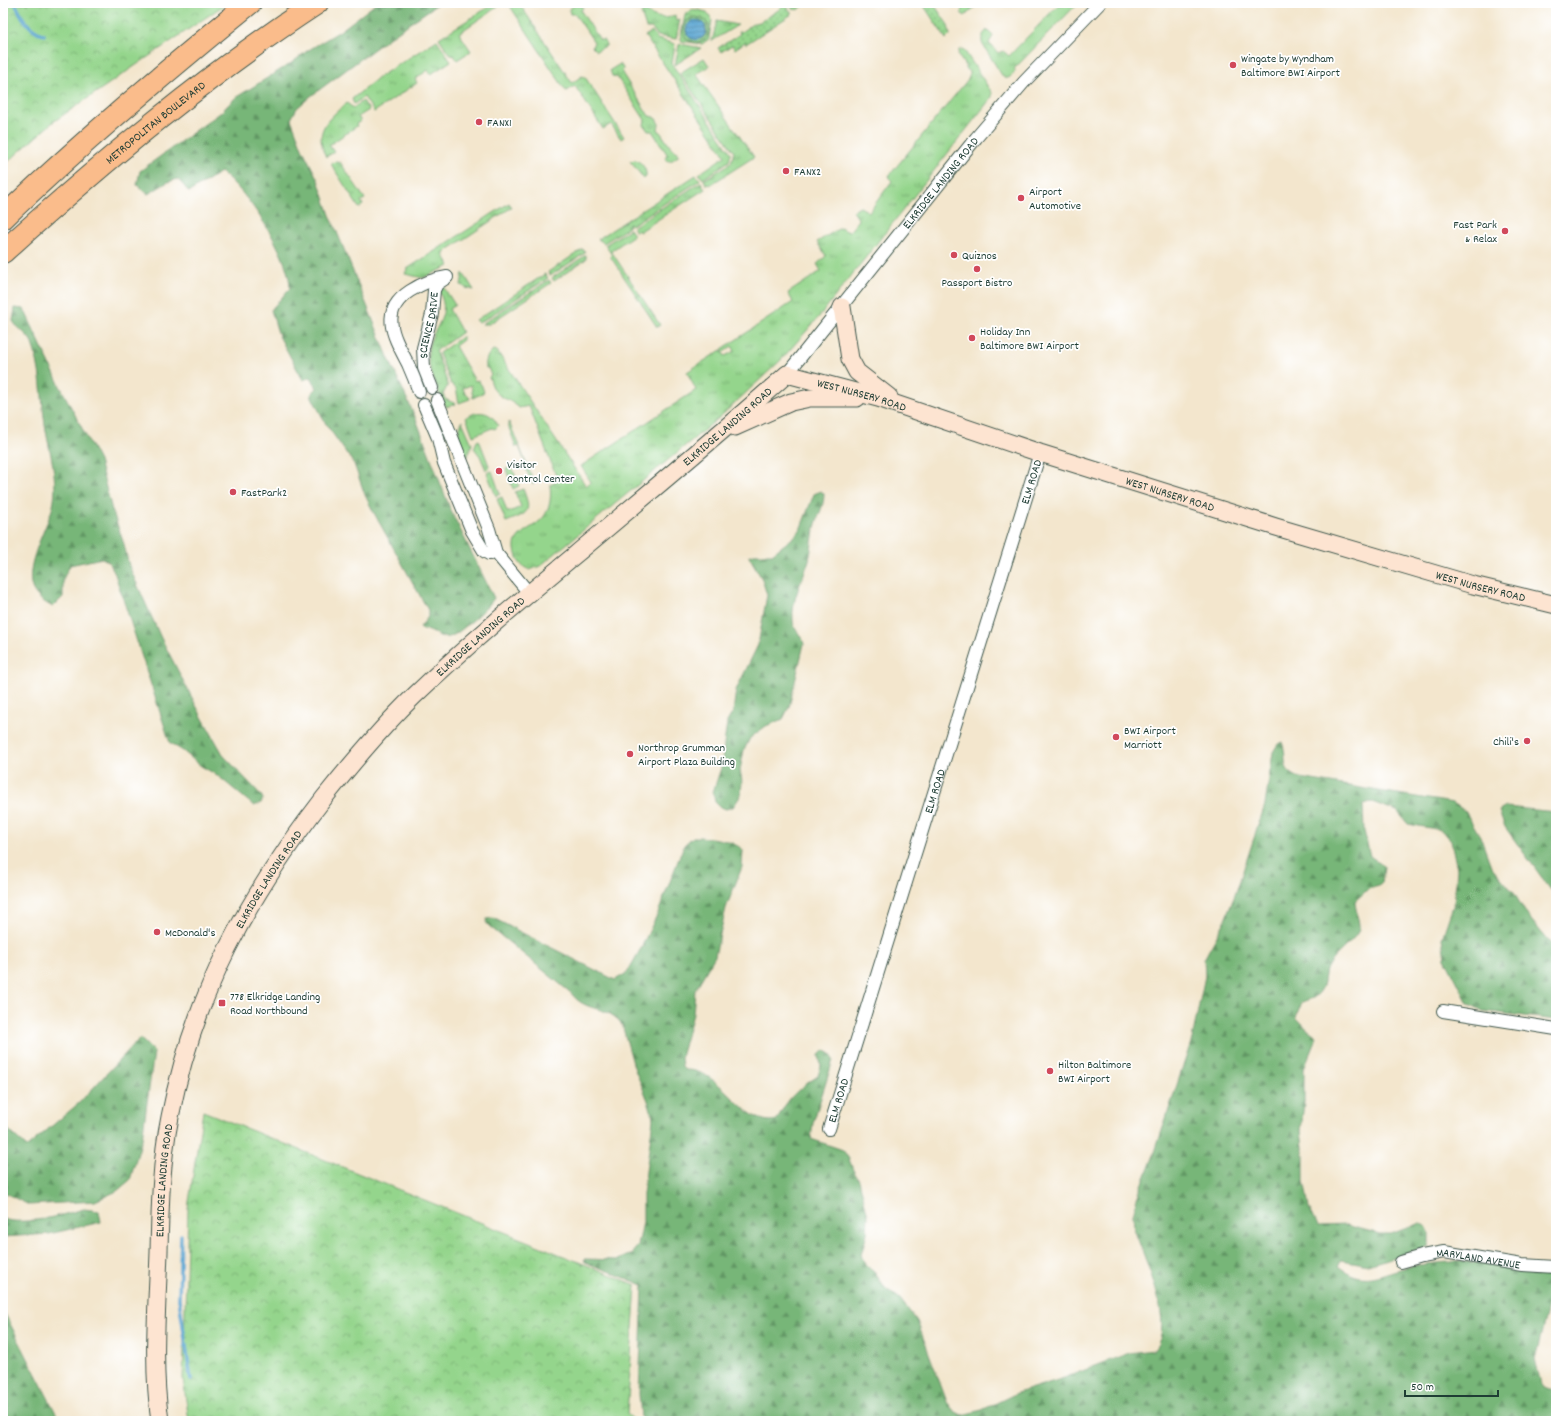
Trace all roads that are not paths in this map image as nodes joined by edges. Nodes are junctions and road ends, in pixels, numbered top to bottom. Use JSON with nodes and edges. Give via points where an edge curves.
{"nodes":[{"id":1,"x":250,"y":3,"type":"edge"},
{"id":2,"x":317,"y":3,"type":"edge"},
{"id":3,"x":1100,"y":3,"type":"edge"},
{"id":4,"x":3,"y":218,"type":"edge"},
{"id":5,"x":3,"y":252,"type":"edge"},
{"id":6,"x":842,"y":307,"type":"junction"},
{"id":7,"x":787,"y":374,"type":"junction"},
{"id":8,"x":432,"y":388,"type":"dead end"},
{"id":9,"x":419,"y":392,"type":"dead end"},
{"id":10,"x":878,"y":398,"type":"junction"},
{"id":11,"x":437,"y":400,"type":"dead end"},
{"id":12,"x":898,"y":404,"type":"junction"},
{"id":13,"x":424,"y":405,"type":"dead end"},
{"id":14,"x":720,"y":433,"type":"junction"},
{"id":15,"x":1040,"y":453,"type":"junction"},
{"id":16,"x":496,"y":553,"type":"junction"},
{"id":17,"x":529,"y":593,"type":"junction"},
{"id":18,"x":1556,"y":605,"type":"edge"},
{"id":19,"x":1443,"y":1011,"type":"dead end"},
{"id":20,"x":1556,"y":1028,"type":"edge"},
{"id":21,"x":829,"y":1129,"type":"dead end"},
{"id":22,"x":1401,"y":1262,"type":"dead end"},
{"id":23,"x":1556,"y":1267,"type":"edge"},
{"id":24,"x":160,"y":1421,"type":"edge"}],
"edges":[{"from":1,"to":4,"type":"highway","via":[[117,112]]},
{"from":2,"to":5,"type":"highway","name":"METROPOLITAN BOULEVARD","via":[[218,73],[137,136],[69,192]]},
{"from":3,"to":6,"type":"street","name":"ELKRIDGE LANDING ROAD","via":[[1024,82],[976,138]]},
{"from":6,"to":7,"type":"street","name":"ELKRIDGE LANDING ROAD"},
{"from":6,"to":12,"type":"main road","via":[[850,360],[857,372]]},
{"from":7,"to":10,"type":"main road","name":"WEST NURSERY ROAD"},
{"from":7,"to":14,"type":"main road","name":"ELKRIDGE LANDING ROAD"},
{"from":8,"to":9,"type":"street","name":"SCIENCE DRIVE","via":[[424,368],[423,348],[432,314],[434,290],[437,284],[447,277],[429,281],[401,297],[391,315],[394,335]]},
{"from":10,"to":12,"type":"main road","name":"WEST NURSERY ROAD"},
{"from":10,"to":14,"type":"main road","via":[[810,398],[790,402]]},
{"from":11,"to":16,"type":"street","via":[[487,523]]},
{"from":12,"to":15,"type":"main road","name":"WEST NURSERY ROAD"},
{"from":13,"to":16,"type":"street","via":[[472,531],[484,551],[489,554]]},
{"from":14,"to":17,"type":"main road","name":"ELKRIDGE LANDING ROAD"},
{"from":15,"to":18,"type":"main road","name":"WEST NURSERY ROAD","via":[[1473,586]]},
{"from":15,"to":21,"type":"street","name":"ELM ROAD"},
{"from":16,"to":17,"type":"street"},
{"from":17,"to":24,"type":"main road","name":"ELKRIDGE LANDING ROAD","via":[[411,699],[354,760],[284,851],[250,903],[219,962],[198,1013],[183,1063],[170,1117],[161,1180],[156,1345]]},
{"from":19,"to":20,"type":"street"},
{"from":22,"to":23,"type":"street","name":"MARYLAND AVENUE","via":[[1444,1252]]}]}
